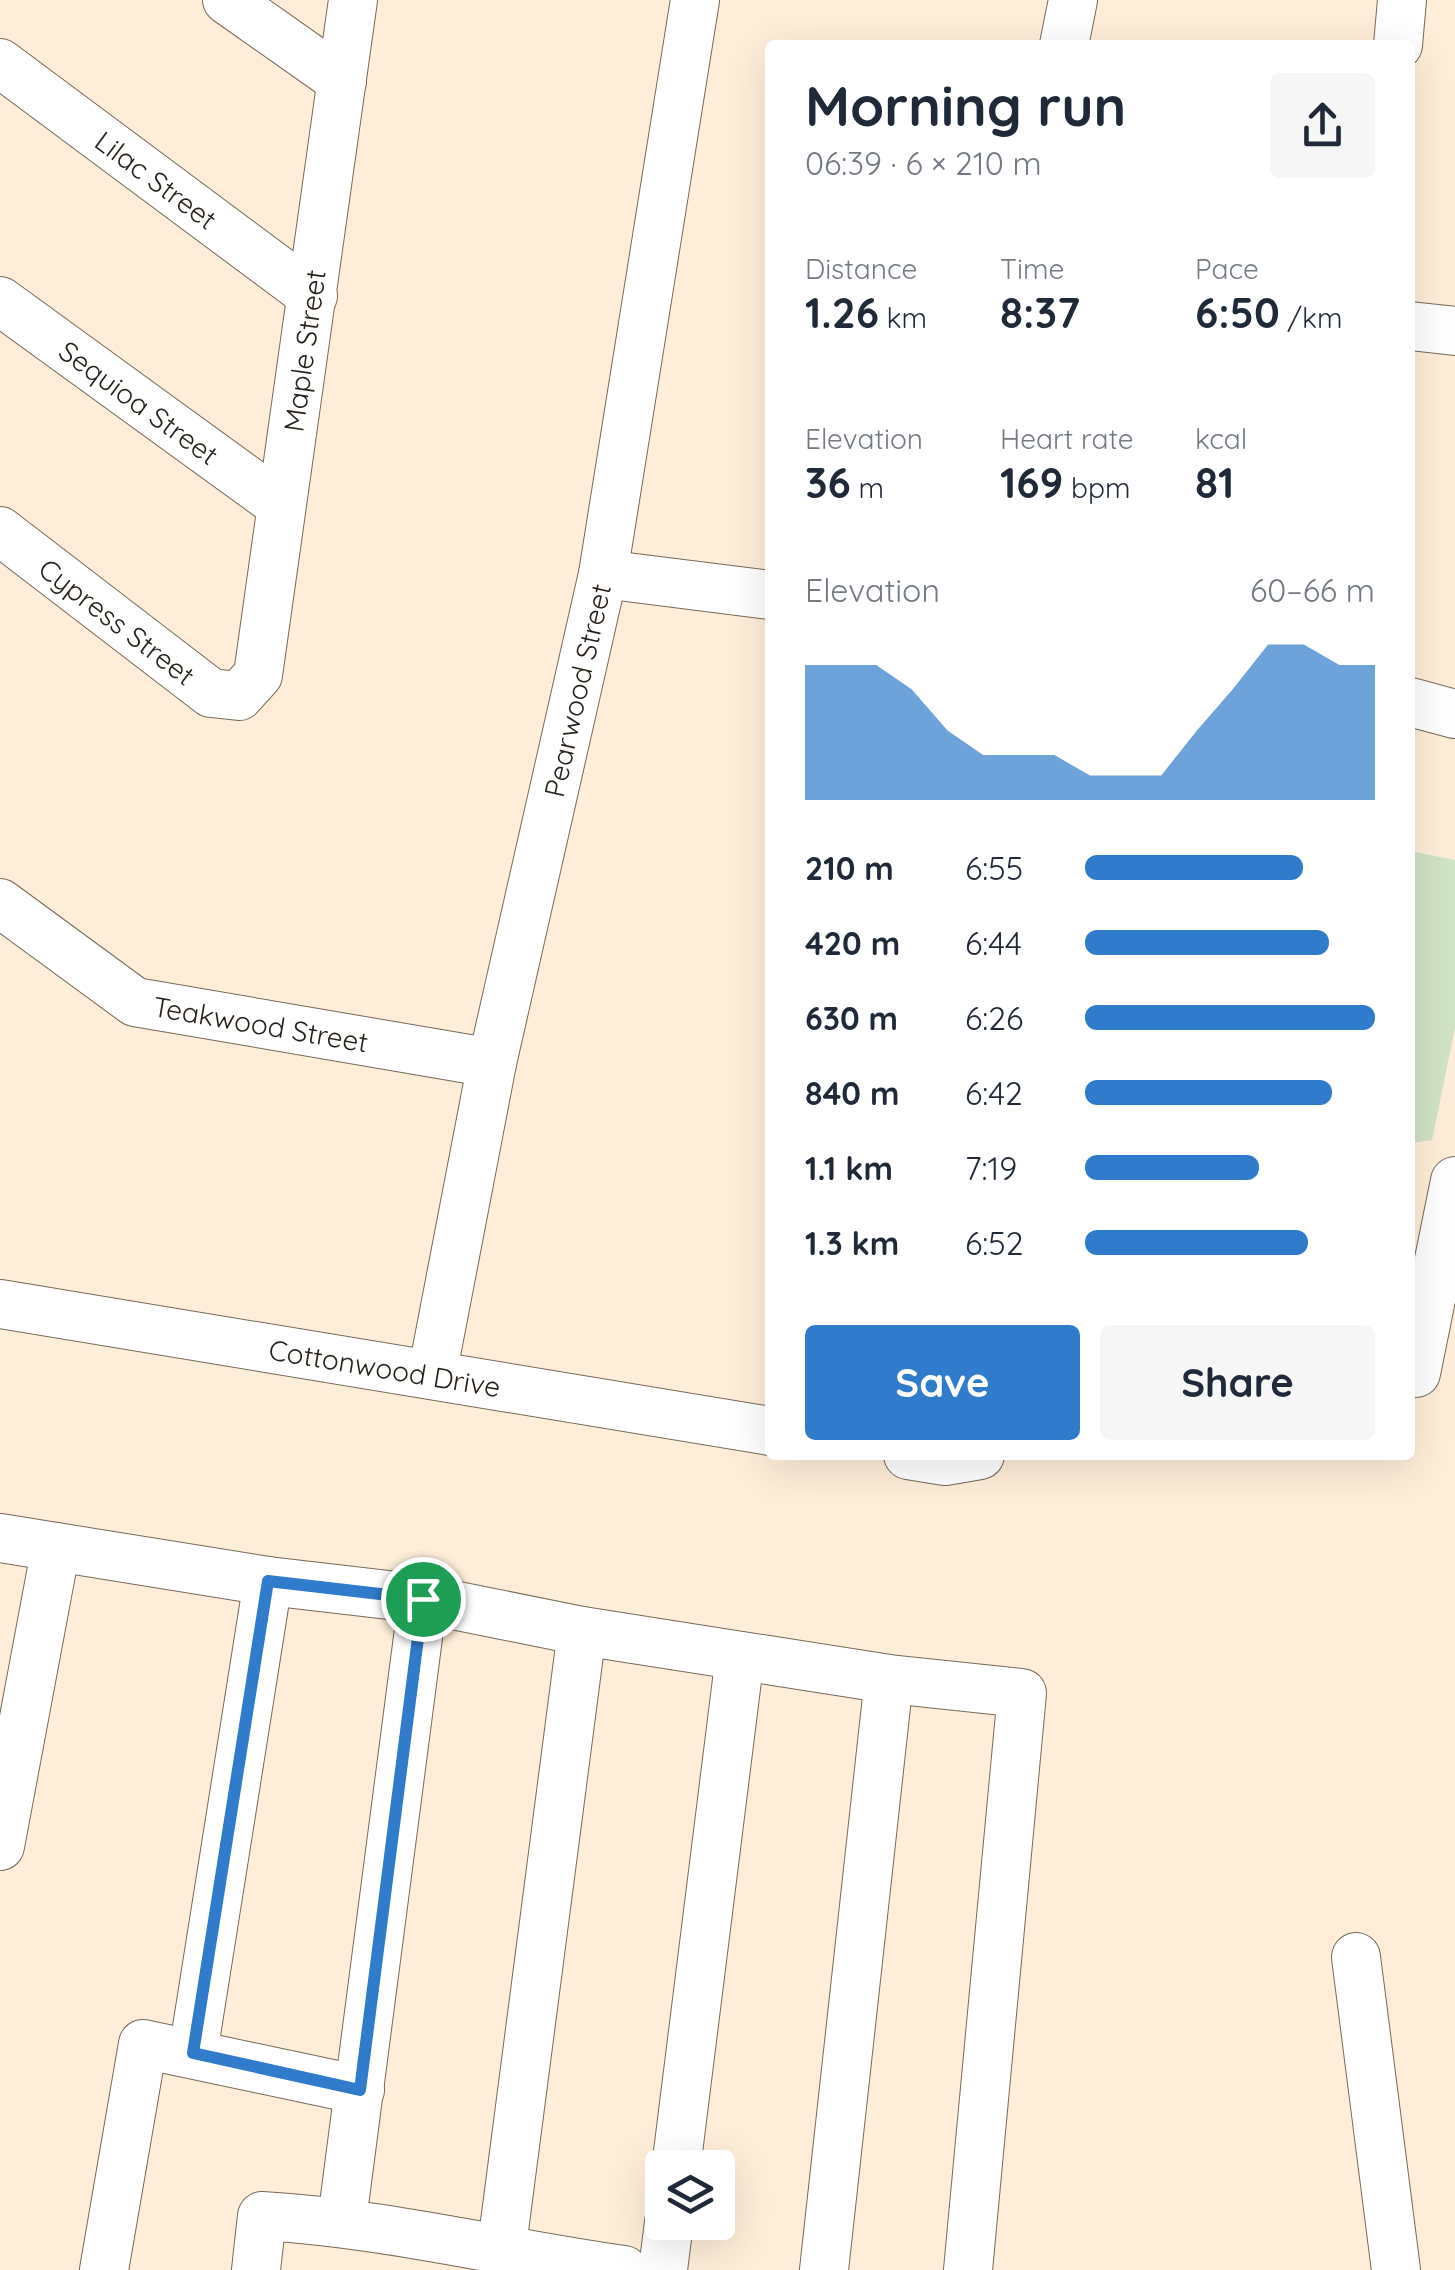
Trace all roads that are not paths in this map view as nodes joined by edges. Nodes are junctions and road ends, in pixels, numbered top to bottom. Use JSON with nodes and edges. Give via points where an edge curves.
{"nodes":[{"id":1,"x":227,"y":0,"type":"edge"},
{"id":2,"x":352,"y":0,"type":"edge"},
{"id":3,"x":695,"y":0,"type":"edge"},
{"id":4,"x":1073,"y":0,"type":"edge"},
{"id":5,"x":1402,"y":0,"type":"edge"},
{"id":6,"x":1065,"y":40,"type":"edge"},
{"id":7,"x":1398,"y":40,"type":"edge"},
{"id":8,"x":0,"y":64,"type":"edge"},
{"id":9,"x":342,"y":81,"type":"junction"},
{"id":10,"x":313,"y":296,"type":"junction"},
{"id":11,"x":0,"y":301,"type":"edge"},
{"id":12,"x":1415,"y":327,"type":"edge"},
{"id":13,"x":1455,"y":331,"type":"edge"},
{"id":14,"x":281,"y":505,"type":"junction"},
{"id":15,"x":0,"y":530,"type":"edge"},
{"id":16,"x":602,"y":574,"type":"junction"},
{"id":17,"x":765,"y":594,"type":"edge"},
{"id":18,"x":239,"y":696,"type":"joint"},
{"id":19,"x":1415,"y":703,"type":"edge"},
{"id":20,"x":1455,"y":714,"type":"edge"},
{"id":21,"x":0,"y":903,"type":"edge"},
{"id":22,"x":492,"y":1063,"type":"junction"},
{"id":23,"x":1455,"y":1180,"type":"edge"},
{"id":24,"x":0,"y":1304,"type":"edge"},
{"id":25,"x":1427,"y":1371,"type":"edge"},
{"id":26,"x":432,"y":1375,"type":"junction"},
{"id":27,"x":765,"y":1430,"type":"edge"},
{"id":28,"x":0,"y":1538,"type":"edge"},
{"id":29,"x":56,"y":1547,"type":"junction"},
{"id":30,"x":268,"y":1581,"type":"junction"},
{"id":31,"x":423,"y":1599,"type":"junction"},
{"id":32,"x":582,"y":1631,"type":"junction"},
{"id":33,"x":740,"y":1656,"type":"junction"},
{"id":34,"x":889,"y":1680,"type":"junction"},
{"id":35,"x":0,"y":1846,"type":"edge"},
{"id":36,"x":1356,"y":1956,"type":"dead end"},
{"id":37,"x":193,"y":2053,"type":"junction"},
{"id":38,"x":360,"y":2090,"type":"junction"},
{"id":39,"x":678,"y":2150,"type":"edge"},
{"id":40,"x":342,"y":2220,"type":"junction"},
{"id":41,"x":667,"y":2240,"type":"edge"},
{"id":42,"x":501,"y":2252,"type":"junction"},
{"id":43,"x":104,"y":2270,"type":"edge"},
{"id":44,"x":256,"y":2270,"type":"edge"},
{"id":45,"x":624,"y":2270,"type":"edge"},
{"id":46,"x":663,"y":2270,"type":"edge"},
{"id":47,"x":824,"y":2270,"type":"edge"},
{"id":48,"x":968,"y":2270,"type":"edge"},
{"id":49,"x":1396,"y":2270,"type":"edge"}],
"edges":[{"from":1,"to":9,"type":"street"},
{"from":2,"to":9,"type":"street","name":"Maple Street"},
{"from":3,"to":16,"type":"street","name":"Pearwood Street"},
{"from":4,"to":6,"type":"street"},
{"from":5,"to":7,"type":"street"},
{"from":8,"to":10,"type":"street","name":"Lilac Street"},
{"from":9,"to":10,"type":"street","name":"Maple Street"},
{"from":10,"to":14,"type":"street","name":"Maple Street"},
{"from":11,"to":14,"type":"street","name":"Sequioa Street"},
{"from":12,"to":13,"type":"street"},
{"from":14,"to":18,"type":"street","name":"Maple Street","via":[[258,675]]},
{"from":15,"to":18,"type":"street","name":"Cypress Street","via":[[211,693]]},
{"from":16,"to":17,"type":"street"},
{"from":16,"to":22,"type":"street","name":"Pearwood Street"},
{"from":19,"to":20,"type":"street"},
{"from":21,"to":22,"type":"street","name":"Teakwood Street","via":[[135,1002]]},
{"from":22,"to":26,"type":"street","name":"Pearwood Street"},
{"from":23,"to":25,"type":"street"},
{"from":24,"to":26,"type":"street","name":"Cottonwood Drive"},
{"from":26,"to":27,"type":"street","name":"Cottonwood Drive"},
{"from":28,"to":29,"type":"street"},
{"from":29,"to":30,"type":"street"},
{"from":29,"to":35,"type":"street"},
{"from":30,"to":31,"type":"street"},
{"from":30,"to":37,"type":"street"},
{"from":31,"to":32,"type":"street"},
{"from":31,"to":38,"type":"street"},
{"from":32,"to":33,"type":"street"},
{"from":32,"to":42,"type":"street"},
{"from":33,"to":34,"type":"street"},
{"from":33,"to":39,"type":"street"},
{"from":34,"to":47,"type":"street"},
{"from":34,"to":48,"type":"street","via":[[1022,1693]]},
{"from":36,"to":49,"type":"street"},
{"from":37,"to":38,"type":"street"},
{"from":37,"to":43,"type":"street","via":[[144,2044]]},
{"from":38,"to":40,"type":"street"},
{"from":40,"to":42,"type":"street"},
{"from":40,"to":44,"type":"street","via":[[262,2216]]},
{"from":41,"to":46,"type":"street"},
{"from":42,"to":45,"type":"street"}]}
